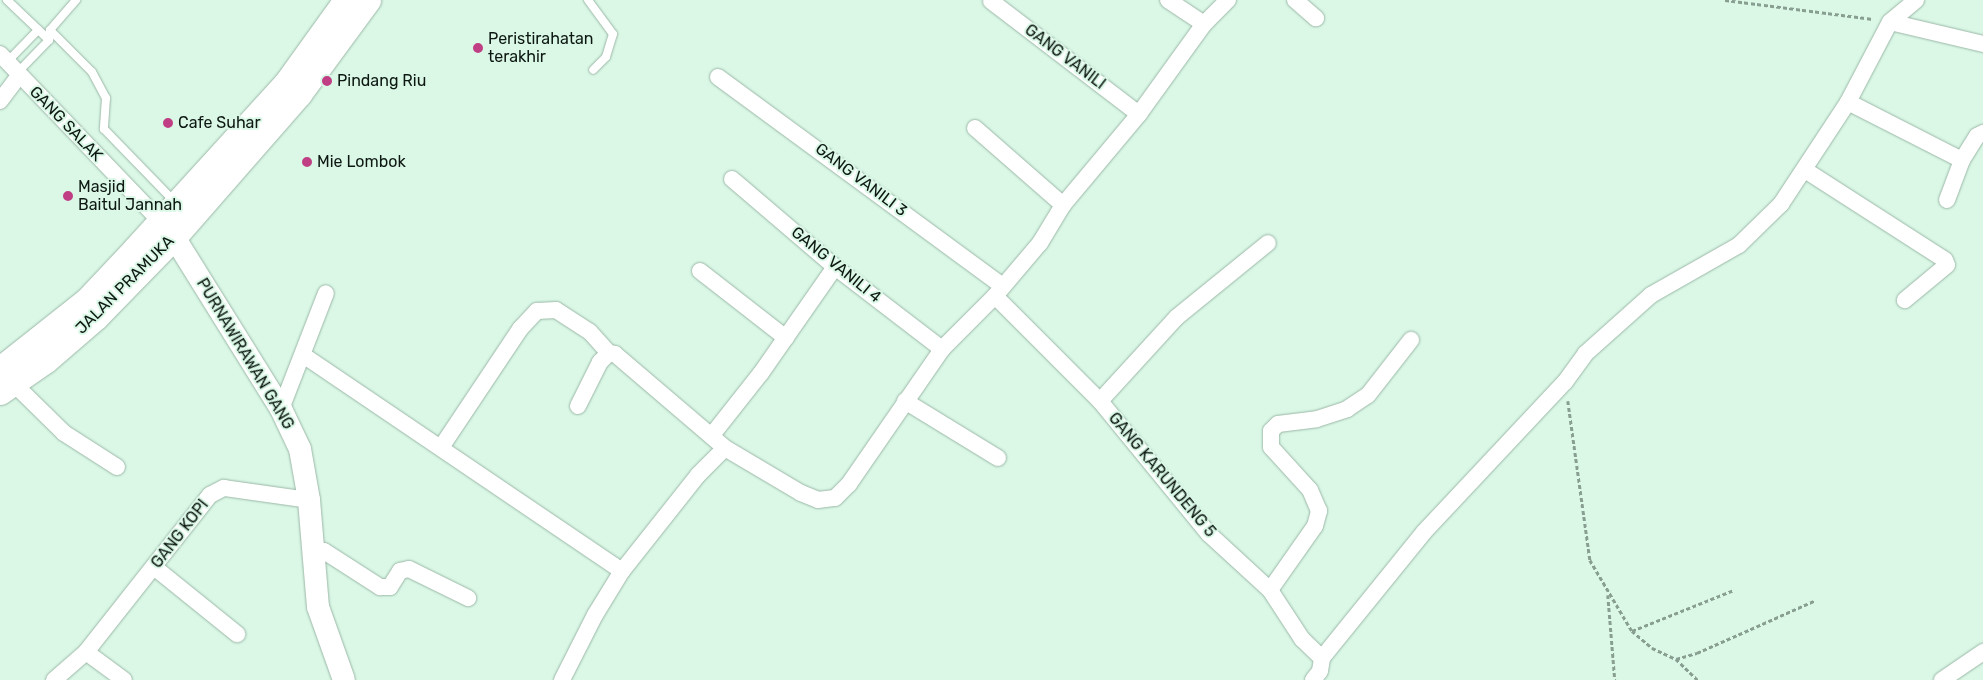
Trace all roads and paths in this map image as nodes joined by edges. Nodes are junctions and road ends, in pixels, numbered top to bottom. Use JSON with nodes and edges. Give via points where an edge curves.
{"nodes":[{"id":1,"x":7,"y":0,"type":"edge"},
{"id":2,"x":76,"y":0,"type":"edge"},
{"id":3,"x":588,"y":0,"type":"edge"},
{"id":4,"x":1168,"y":0,"type":"edge"},
{"id":5,"x":1228,"y":0,"type":"edge"},
{"id":6,"x":1295,"y":0,"type":"edge"},
{"id":7,"x":1725,"y":0,"type":"edge"},
{"id":8,"x":1916,"y":0,"type":"edge"},
{"id":9,"x":356,"y":2,"type":"edge"},
{"id":10,"x":991,"y":2,"type":"dead end"},
{"id":11,"x":1316,"y":18,"type":"dead end"},
{"id":12,"x":1890,"y":22,"type":"junction"},
{"id":13,"x":1204,"y":24,"type":"junction"},
{"id":14,"x":38,"y":30,"type":"junction"},
{"id":15,"x":50,"y":30,"type":"junction"},
{"id":16,"x":49,"y":40,"type":"junction"},
{"id":17,"x":1983,"y":44,"type":"edge"},
{"id":18,"x":11,"y":66,"type":"edge"},
{"id":19,"x":594,"y":70,"type":"dead end"},
{"id":20,"x":718,"y":76,"type":"dead end"},
{"id":21,"x":0,"y":100,"type":"edge"},
{"id":22,"x":1848,"y":102,"type":"junction"},
{"id":23,"x":1139,"y":114,"type":"junction"},
{"id":24,"x":975,"y":128,"type":"dead end"},
{"id":25,"x":1983,"y":133,"type":"edge"},
{"id":26,"x":1962,"y":160,"type":"junction"},
{"id":27,"x":1805,"y":170,"type":"junction"},
{"id":28,"x":732,"y":179,"type":"dead end"},
{"id":29,"x":1947,"y":200,"type":"dead end"},
{"id":30,"x":1063,"y":205,"type":"junction"},
{"id":31,"x":170,"y":221,"type":"junction"},
{"id":32,"x":1268,"y":243,"type":"dead end"},
{"id":33,"x":835,"y":267,"type":"junction"},
{"id":34,"x":700,"y":271,"type":"dead end"},
{"id":35,"x":999,"y":291,"type":"junction"},
{"id":36,"x":326,"y":293,"type":"dead end"},
{"id":37,"x":1905,"y":300,"type":"dead end"},
{"id":38,"x":786,"y":338,"type":"junction"},
{"id":39,"x":1411,"y":340,"type":"dead end"},
{"id":40,"x":942,"y":349,"type":"junction"},
{"id":41,"x":608,"y":353,"type":"junction"},
{"id":42,"x":304,"y":355,"type":"junction"},
{"id":43,"x":3,"y":379,"type":"edge"},
{"id":44,"x":1565,"y":382,"type":"junction"},
{"id":45,"x":905,"y":401,"type":"junction"},
{"id":46,"x":1100,"y":401,"type":"junction"},
{"id":47,"x":578,"y":406,"type":"dead end"},
{"id":48,"x":281,"y":409,"type":"junction"},
{"id":49,"x":712,"y":435,"type":"junction"},
{"id":50,"x":442,"y":446,"type":"junction"},
{"id":51,"x":725,"y":448,"type":"junction"},
{"id":52,"x":998,"y":458,"type":"dead end"},
{"id":53,"x":117,"y":467,"type":"dead end"},
{"id":54,"x":308,"y":500,"type":"junction"},
{"id":55,"x":311,"y":548,"type":"junction"},
{"id":56,"x":154,"y":567,"type":"junction"},
{"id":57,"x":622,"y":571,"type":"junction"},
{"id":58,"x":1270,"y":590,"type":"junction"},
{"id":59,"x":1734,"y":590,"type":"dead end"},
{"id":60,"x":1608,"y":594,"type":"junction"},
{"id":61,"x":468,"y":598,"type":"dead end"},
{"id":62,"x":1814,"y":601,"type":"dead end"},
{"id":63,"x":1632,"y":631,"type":"junction"},
{"id":64,"x":237,"y":634,"type":"dead end"},
{"id":65,"x":86,"y":652,"type":"junction"},
{"id":66,"x":1983,"y":652,"type":"edge"},
{"id":67,"x":1322,"y":658,"type":"junction"},
{"id":68,"x":1676,"y":659,"type":"junction"},
{"id":69,"x":54,"y":680,"type":"edge"},
{"id":70,"x":124,"y":680,"type":"edge"},
{"id":71,"x":344,"y":680,"type":"edge"},
{"id":72,"x":562,"y":680,"type":"edge"},
{"id":73,"x":1313,"y":680,"type":"edge"},
{"id":74,"x":1615,"y":680,"type":"edge"},
{"id":75,"x":1698,"y":680,"type":"edge"},
{"id":76,"x":1942,"y":680,"type":"edge"}],
"edges":[{"from":1,"to":14,"type":"lane"},
{"from":2,"to":15,"type":"lane"},
{"from":3,"to":19,"type":"lane","via":[[614,34],[606,57]]},
{"from":4,"to":13,"type":"street"},
{"from":5,"to":13,"type":"street"},
{"from":6,"to":11,"type":"street"},
{"from":7,"to":12,"type":"path"},
{"from":8,"to":12,"type":"street"},
{"from":9,"to":31,"type":"main road","name":"JALAN PRAMUKA"},
{"from":10,"to":23,"type":"street","name":"GANG VANILI"},
{"from":12,"to":17,"type":"street"},
{"from":12,"to":22,"type":"street"},
{"from":13,"to":23,"type":"street"},
{"from":14,"to":16,"type":"lane"},
{"from":14,"to":18,"type":"lane"},
{"from":15,"to":16,"type":"lane"},
{"from":15,"to":31,"type":"lane","via":[[92,72],[106,98],[104,129]]},
{"from":16,"to":18,"type":"lane"},
{"from":18,"to":21,"type":"street"},
{"from":18,"to":31,"type":"street","name":"GANG SALAK"},
{"from":20,"to":35,"type":"street","name":"GANG VANILI 3"},
{"from":22,"to":26,"type":"street"},
{"from":22,"to":27,"type":"street"},
{"from":23,"to":30,"type":"street"},
{"from":24,"to":30,"type":"street"},
{"from":25,"to":26,"type":"street","via":[[1977,136]]},
{"from":26,"to":29,"type":"street"},
{"from":27,"to":37,"type":"street","via":[[1945,260],[1947,265]]},
{"from":27,"to":44,"type":"street","via":[[1781,204],[1738,245],[1651,295],[1585,354]]},
{"from":28,"to":33,"type":"street","name":"GANG VANILI 4"},
{"from":30,"to":35,"type":"street","via":[[1040,243]]},
{"from":31,"to":43,"type":"main road","name":"JALAN PRAMUKA"},
{"from":31,"to":48,"type":"street","name":"PURNAWIRAWAN GANG"},
{"from":32,"to":46,"type":"street","via":[[1177,317],[1133,361]]},
{"from":33,"to":38,"type":"street"},
{"from":33,"to":40,"type":"street","name":"GANG VANILI 4"},
{"from":34,"to":38,"type":"street"},
{"from":35,"to":40,"type":"street"},
{"from":35,"to":46,"type":"street","name":"GANG KARUNDENG 5"},
{"from":36,"to":42,"type":"street"},
{"from":38,"to":49,"type":"street"},
{"from":39,"to":58,"type":"street","via":[[1368,396],[1347,409],[1317,419],[1278,424],[1270,431],[1271,447],[1310,490],[1319,511],[1315,526]]},
{"from":40,"to":45,"type":"street"},
{"from":41,"to":47,"type":"street","via":[[600,362]]},
{"from":41,"to":49,"type":"street","via":[[623,358]]},
{"from":41,"to":50,"type":"street","via":[[590,332],[556,310],[538,311],[520,329]]},
{"from":42,"to":48,"type":"street"},
{"from":42,"to":50,"type":"street"},
{"from":43,"to":53,"type":"street","via":[[64,433]]},
{"from":44,"to":60,"type":"path","via":[[1590,560]]},
{"from":44,"to":67,"type":"street","via":[[1424,532]]},
{"from":45,"to":51,"type":"street","via":[[849,484],[835,498],[818,500],[801,493]]},
{"from":45,"to":52,"type":"street"},
{"from":46,"to":58,"type":"street","name":"GANG KARUNDENG 5","via":[[1209,534]]},
{"from":48,"to":54,"type":"street","name":"PURNAWIRAWAN GANG","via":[[300,449]]},
{"from":49,"to":51,"type":"street"},
{"from":50,"to":57,"type":"street"},
{"from":51,"to":57,"type":"street","via":[[698,475]]},
{"from":54,"to":55,"type":"street","name":"PURNAWIRAWAN GANG"},
{"from":54,"to":56,"type":"street","name":"GANG KOPI","via":[[224,488],[210,495]]},
{"from":55,"to":61,"type":"street","via":[[324,551],[380,587],[390,587],[400,571],[409,569]]},
{"from":55,"to":71,"type":"street","name":"PURNAWIRAWAN GANG","via":[[318,608]]},
{"from":56,"to":64,"type":"street"},
{"from":56,"to":65,"type":"street","name":"GANG KOPI"},
{"from":57,"to":72,"type":"street"},
{"from":58,"to":67,"type":"street","name":"GANG KARUNDENG 5","via":[[1302,639]]},
{"from":59,"to":63,"type":"path"},
{"from":60,"to":63,"type":"path"},
{"from":60,"to":74,"type":"path"},
{"from":62,"to":68,"type":"path","via":[[1697,653]]},
{"from":63,"to":68,"type":"path","via":[[1652,648]]},
{"from":65,"to":69,"type":"street","name":"GANG KOPI"},
{"from":65,"to":70,"type":"street"},
{"from":66,"to":76,"type":"street"},
{"from":67,"to":73,"type":"street","via":[[1320,671]]},
{"from":68,"to":75,"type":"path"}]}
